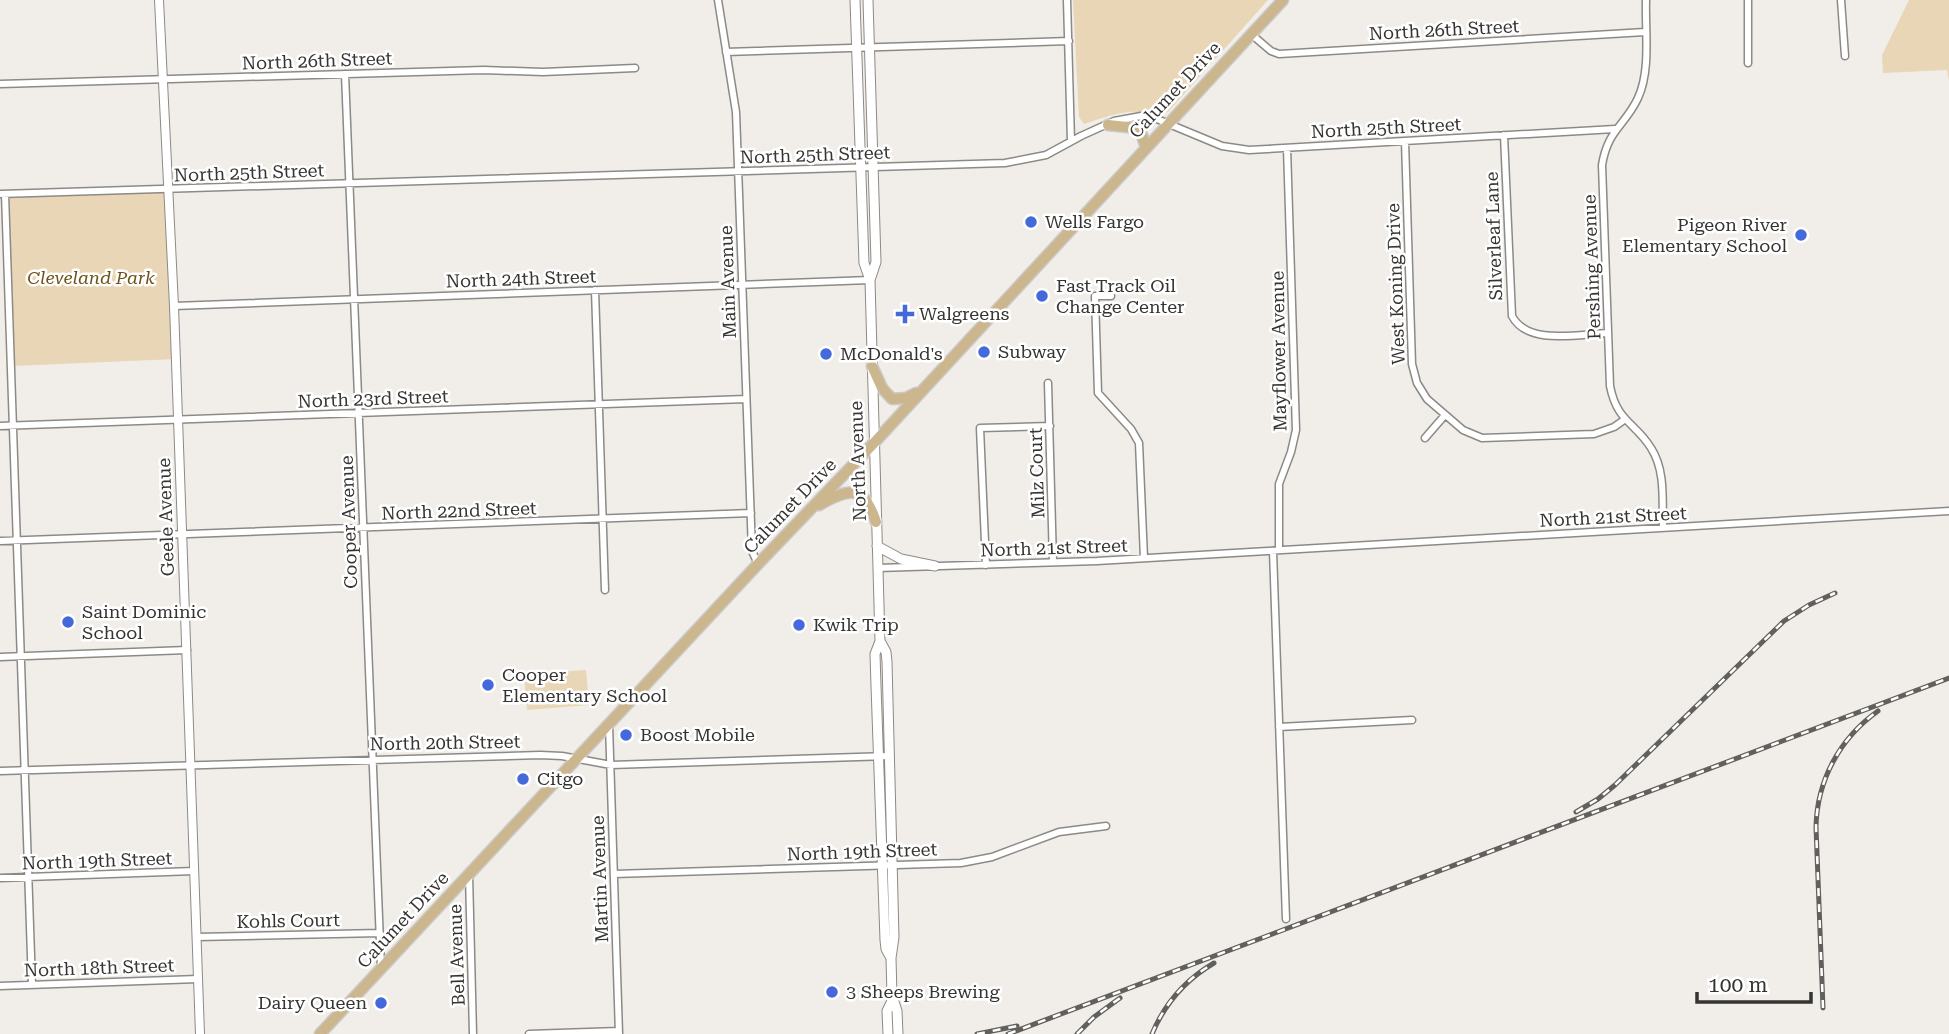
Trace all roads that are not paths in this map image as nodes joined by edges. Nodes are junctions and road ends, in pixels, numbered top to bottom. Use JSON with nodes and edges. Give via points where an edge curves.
{"nodes":[{"id":1,"x":159,"y":0,"type":"edge"},
{"id":2,"x":718,"y":0,"type":"edge"},
{"id":3,"x":855,"y":0,"type":"edge"},
{"id":4,"x":868,"y":0,"type":"edge"},
{"id":5,"x":1067,"y":0,"type":"edge"},
{"id":6,"x":1283,"y":0,"type":"edge"},
{"id":7,"x":1646,"y":0,"type":"edge"},
{"id":8,"x":1748,"y":0,"type":"edge"},
{"id":9,"x":1841,"y":0,"type":"edge"},
{"id":10,"x":1645,"y":32,"type":"junction"},
{"id":11,"x":1251,"y":34,"type":"junction"},
{"id":12,"x":1069,"y":41,"type":"junction"},
{"id":13,"x":857,"y":47,"type":"junction"},
{"id":14,"x":869,"y":47,"type":"junction"},
{"id":15,"x":726,"y":52,"type":"junction"},
{"id":16,"x":1845,"y":56,"type":"dead end"},
{"id":17,"x":1748,"y":62,"type":"dead end"},
{"id":18,"x":635,"y":68,"type":"dead end"},
{"id":19,"x":345,"y":74,"type":"junction"},
{"id":20,"x":164,"y":79,"type":"junction"},
{"id":21,"x":0,"y":84,"type":"edge"},
{"id":22,"x":1168,"y":123,"type":"junction"},
{"id":23,"x":1108,"y":125,"type":"junction"},
{"id":24,"x":1615,"y":129,"type":"junction"},
{"id":25,"x":1504,"y":135,"type":"junction"},
{"id":26,"x":1071,"y":141,"type":"junction"},
{"id":27,"x":1405,"y":141,"type":"junction"},
{"id":28,"x":1146,"y":148,"type":"junction"},
{"id":29,"x":1287,"y":148,"type":"junction"},
{"id":30,"x":861,"y":167,"type":"junction"},
{"id":31,"x":873,"y":167,"type":"junction"},
{"id":32,"x":737,"y":172,"type":"junction"},
{"id":33,"x":349,"y":184,"type":"junction"},
{"id":34,"x":169,"y":189,"type":"junction"},
{"id":35,"x":3,"y":194,"type":"edge"},
{"id":36,"x":870,"y":280,"type":"junction"},
{"id":37,"x":742,"y":285,"type":"junction"},
{"id":38,"x":596,"y":290,"type":"junction"},
{"id":39,"x":1111,"y":296,"type":"dead end"},
{"id":40,"x":354,"y":299,"type":"junction"},
{"id":41,"x":174,"y":306,"type":"junction"},
{"id":42,"x":0,"y":311,"type":"edge"},
{"id":43,"x":10,"y":311,"type":"junction"},
{"id":44,"x":1608,"y":333,"type":"junction"},
{"id":45,"x":872,"y":366,"type":"junction"},
{"id":46,"x":930,"y":383,"type":"junction"},
{"id":47,"x":1048,"y":383,"type":"dead end"},
{"id":48,"x":746,"y":399,"type":"junction"},
{"id":49,"x":599,"y":404,"type":"junction"},
{"id":50,"x":359,"y":414,"type":"junction"},
{"id":51,"x":1445,"y":415,"type":"junction"},
{"id":52,"x":178,"y":420,"type":"junction"},
{"id":53,"x":1624,"y":421,"type":"junction"},
{"id":54,"x":0,"y":426,"type":"edge"},
{"id":55,"x":14,"y":426,"type":"junction"},
{"id":56,"x":1049,"y":426,"type":"junction"},
{"id":57,"x":1425,"y":438,"type":"dead end"},
{"id":58,"x":873,"y":444,"type":"junction"},
{"id":59,"x":810,"y":510,"type":"junction"},
{"id":60,"x":1949,"y":511,"type":"edge"},
{"id":61,"x":751,"y":513,"type":"junction"},
{"id":62,"x":603,"y":519,"type":"junction"},
{"id":63,"x":876,"y":522,"type":"junction"},
{"id":64,"x":364,"y":528,"type":"junction"},
{"id":65,"x":1662,"y":528,"type":"junction"},
{"id":66,"x":183,"y":535,"type":"junction"},
{"id":67,"x":18,"y":540,"type":"junction"},
{"id":68,"x":0,"y":541,"type":"edge"},
{"id":69,"x":877,"y":546,"type":"junction"},
{"id":70,"x":1276,"y":551,"type":"junction"},
{"id":71,"x":1144,"y":558,"type":"junction"},
{"id":72,"x":1053,"y":562,"type":"junction"},
{"id":73,"x":758,"y":564,"type":"junction"},
{"id":74,"x":986,"y":565,"type":"junction"},
{"id":75,"x":935,"y":566,"type":"junction"},
{"id":76,"x":878,"y":568,"type":"junction"},
{"id":77,"x":606,"y":590,"type":"dead end"},
{"id":78,"x":880,"y":641,"type":"junction"},
{"id":79,"x":187,"y":650,"type":"junction"},
{"id":80,"x":22,"y":656,"type":"junction"},
{"id":81,"x":0,"y":657,"type":"edge"},
{"id":82,"x":1412,"y":720,"type":"dead end"},
{"id":83,"x":609,"y":724,"type":"junction"},
{"id":84,"x":1279,"y":727,"type":"junction"},
{"id":85,"x":878,"y":756,"type":"junction"},
{"id":86,"x":889,"y":756,"type":"junction"},
{"id":87,"x":373,"y":759,"type":"junction"},
{"id":88,"x":576,"y":760,"type":"junction"},
{"id":89,"x":191,"y":764,"type":"junction"},
{"id":90,"x":611,"y":765,"type":"junction"},
{"id":91,"x":25,"y":770,"type":"junction"},
{"id":92,"x":0,"y":771,"type":"edge"},
{"id":93,"x":1106,"y":825,"type":"dead end"},
{"id":94,"x":887,"y":866,"type":"junction"},
{"id":95,"x":194,"y":871,"type":"junction"},
{"id":96,"x":614,"y":874,"type":"junction"},
{"id":97,"x":469,"y":875,"type":"junction"},
{"id":98,"x":29,"y":877,"type":"junction"},
{"id":99,"x":0,"y":878,"type":"edge"},
{"id":100,"x":1286,"y":919,"type":"dead end"},
{"id":101,"x":380,"y":933,"type":"junction"},
{"id":102,"x":197,"y":937,"type":"junction"},
{"id":103,"x":381,"y":969,"type":"junction"},
{"id":104,"x":198,"y":979,"type":"junction"},
{"id":105,"x":32,"y":985,"type":"junction"},
{"id":106,"x":0,"y":986,"type":"edge"},
{"id":107,"x":892,"y":1000,"type":"junction"},
{"id":108,"x":619,"y":1033,"type":"edge"},
{"id":109,"x":200,"y":1034,"type":"edge"},
{"id":110,"x":320,"y":1034,"type":"edge"},
{"id":111,"x":473,"y":1034,"type":"edge"},
{"id":112,"x":529,"y":1034,"type":"edge"},
{"id":113,"x":888,"y":1034,"type":"edge"},
{"id":114,"x":898,"y":1034,"type":"edge"}],
"edges":[{"from":1,"to":20,"type":"street","name":"Geele Avenue"},
{"from":2,"to":15,"type":"street","name":"Main Avenue"},
{"from":3,"to":13,"type":"main road","name":"North Avenue"},
{"from":4,"to":14,"type":"main road","name":"North Avenue"},
{"from":5,"to":12,"type":"street"},
{"from":6,"to":11,"type":"main road","name":"Calumet Drive"},
{"from":7,"to":10,"type":"street","name":"Pershing Avenue"},
{"from":8,"to":17,"type":"street"},
{"from":9,"to":16,"type":"street"},
{"from":10,"to":11,"type":"street","name":"North 26th Street","via":[[1279,54]]},
{"from":10,"to":24,"type":"street","name":"Pershing Avenue","via":[[1643,86]]},
{"from":11,"to":22,"type":"main road","name":"Calumet Drive"},
{"from":12,"to":14,"type":"street"},
{"from":12,"to":26,"type":"street"},
{"from":13,"to":14,"type":"street"},
{"from":13,"to":15,"type":"street"},
{"from":13,"to":30,"type":"main road","name":"North Avenue"},
{"from":14,"to":31,"type":"main road","name":"North Avenue"},
{"from":15,"to":32,"type":"street","name":"Main Avenue","via":[[736,112]]},
{"from":18,"to":19,"type":"street","name":"North 26th Street"},
{"from":19,"to":20,"type":"street","name":"North 26th Street"},
{"from":19,"to":33,"type":"street","name":"Cooper Avenue"},
{"from":20,"to":21,"type":"street","name":"North 26th Street"},
{"from":20,"to":34,"type":"street","name":"Geele Avenue"},
{"from":22,"to":23,"type":"street","name":"North 25th Street","via":[[1141,116]]},
{"from":22,"to":28,"type":"main road","name":"Calumet Drive"},
{"from":22,"to":29,"type":"street","name":"North 25th Street","via":[[1222,146]]},
{"from":23,"to":26,"type":"street","name":"North 25th Street"},
{"from":23,"to":28,"type":"main road","via":[[1137,128]]},
{"from":24,"to":25,"type":"street","name":"North 25th Street"},
{"from":24,"to":44,"type":"street","name":"Pershing Avenue","via":[[1602,165]]},
{"from":25,"to":27,"type":"street","name":"North 25th Street"},
{"from":25,"to":44,"type":"street","name":"Silverleaf Lane","via":[[1512,316],[1533,334]]},
{"from":26,"to":31,"type":"street","name":"North 25th Street","via":[[1046,155],[1019,162]]},
{"from":27,"to":29,"type":"street","name":"North 25th Street"},
{"from":27,"to":51,"type":"street","name":"West Koning Drive","via":[[1413,374],[1421,391]]},
{"from":28,"to":46,"type":"main road","name":"Calumet Drive"},
{"from":29,"to":70,"type":"street","name":"Mayflower Avenue","via":[[1296,430],[1279,484]]},
{"from":30,"to":31,"type":"street","name":"North 25th Street"},
{"from":30,"to":32,"type":"street","name":"North 25th Street"},
{"from":30,"to":36,"type":"main road","name":"North Avenue","via":[[864,263]]},
{"from":31,"to":36,"type":"main road","name":"North Avenue","via":[[876,262]]},
{"from":32,"to":33,"type":"street","name":"North 25th Street"},
{"from":32,"to":37,"type":"street","name":"Main Avenue"},
{"from":33,"to":34,"type":"street","name":"North 25th Street"},
{"from":33,"to":40,"type":"street","name":"Cooper Avenue"},
{"from":34,"to":35,"type":"street","name":"North 25th Street"},
{"from":34,"to":41,"type":"street","name":"Geele Avenue"},
{"from":35,"to":43,"type":"street"},
{"from":36,"to":37,"type":"street","name":"North 24th Street"},
{"from":36,"to":45,"type":"main road","name":"North Avenue"},
{"from":37,"to":38,"type":"street","name":"North 24th Street"},
{"from":37,"to":48,"type":"street","name":"Main Avenue"},
{"from":38,"to":40,"type":"street","name":"North 24th Street"},
{"from":38,"to":49,"type":"street"},
{"from":39,"to":71,"type":"street","via":[[1095,296],[1098,393],[1139,443]]},
{"from":40,"to":41,"type":"street","name":"North 24th Street"},
{"from":40,"to":50,"type":"street","name":"Cooper Avenue"},
{"from":41,"to":52,"type":"street","name":"Geele Avenue"},
{"from":42,"to":43,"type":"street"},
{"from":43,"to":55,"type":"street"},
{"from":44,"to":53,"type":"street","name":"Pershing Avenue","via":[[1612,397]]},
{"from":45,"to":46,"type":"main road","via":[[892,399],[911,396]]},
{"from":45,"to":58,"type":"main road","name":"North Avenue"},
{"from":46,"to":58,"type":"main road","name":"Calumet Drive"},
{"from":47,"to":56,"type":"street","name":"Milz Court"},
{"from":48,"to":49,"type":"street","name":"North 23rd Street"},
{"from":48,"to":61,"type":"street","name":"Main Avenue"},
{"from":49,"to":50,"type":"street","name":"North 23rd Street"},
{"from":49,"to":62,"type":"street"},
{"from":50,"to":52,"type":"street","name":"North 23rd Street"},
{"from":50,"to":64,"type":"street","name":"Cooper Avenue"},
{"from":51,"to":53,"type":"street","name":"West Koning Drive","via":[[1473,436],[1491,440],[1594,433]]},
{"from":51,"to":57,"type":"street"},
{"from":52,"to":55,"type":"street","name":"North 23rd Street"},
{"from":52,"to":66,"type":"street","name":"Geele Avenue"},
{"from":53,"to":65,"type":"street","name":"Pershing Avenue","via":[[1645,440],[1658,465]]},
{"from":54,"to":55,"type":"street","name":"North 23rd Street"},
{"from":55,"to":67,"type":"street"},
{"from":56,"to":72,"type":"street","name":"Milz Court"},
{"from":56,"to":74,"type":"street","via":[[981,428]]},
{"from":58,"to":59,"type":"main road","name":"Calumet Drive"},
{"from":58,"to":63,"type":"main road","name":"North Avenue"},
{"from":59,"to":63,"type":"main road","via":[[853,492],[866,499]]},
{"from":59,"to":73,"type":"main road","name":"Calumet Drive"},
{"from":60,"to":65,"type":"street","name":"North 21st Street"},
{"from":61,"to":62,"type":"street","name":"North 22nd Street"},
{"from":61,"to":73,"type":"street","name":"Main Avenue","via":[[752,552]]},
{"from":62,"to":64,"type":"street","name":"North 22nd Street"},
{"from":62,"to":77,"type":"street"},
{"from":63,"to":69,"type":"main road","name":"North Avenue"},
{"from":64,"to":66,"type":"street","name":"North 22nd Street"},
{"from":64,"to":87,"type":"street","name":"Cooper Avenue"},
{"from":65,"to":70,"type":"street","name":"North 21st Street"},
{"from":66,"to":67,"type":"street","name":"North 22nd Street"},
{"from":66,"to":79,"type":"street","name":"Geele Avenue"},
{"from":67,"to":68,"type":"street","name":"North 22nd Street"},
{"from":67,"to":80,"type":"street"},
{"from":69,"to":75,"type":"main road","via":[[903,560]]},
{"from":69,"to":76,"type":"main road","name":"North Avenue"},
{"from":70,"to":71,"type":"street","name":"North 21st Street"},
{"from":70,"to":84,"type":"street","name":"Mayflower Avenue"},
{"from":71,"to":72,"type":"street","name":"North 21st Street"},
{"from":72,"to":74,"type":"street","name":"North 21st Street"},
{"from":73,"to":83,"type":"main road","name":"Calumet Drive"},
{"from":74,"to":75,"type":"street","name":"North 21st Street"},
{"from":75,"to":76,"type":"street","name":"North 21st Street"},
{"from":76,"to":78,"type":"main road","name":"North Avenue"},
{"from":78,"to":85,"type":"main road","name":"North Avenue","via":[[875,656]]},
{"from":78,"to":86,"type":"main road","name":"North Avenue","via":[[887,659]]},
{"from":79,"to":80,"type":"street"},
{"from":79,"to":89,"type":"street","name":"Geele Avenue"},
{"from":80,"to":81,"type":"street"},
{"from":80,"to":91,"type":"street"},
{"from":82,"to":84,"type":"street"},
{"from":83,"to":88,"type":"main road","name":"Calumet Drive"},
{"from":83,"to":90,"type":"street","name":"Martin Avenue"},
{"from":84,"to":100,"type":"street","name":"Mayflower Avenue"},
{"from":85,"to":86,"type":"street","name":"North 20th Street"},
{"from":85,"to":90,"type":"street","name":"North 20th Street"},
{"from":85,"to":94,"type":"main road","name":"North Avenue"},
{"from":86,"to":94,"type":"main road","name":"North Avenue"},
{"from":87,"to":88,"type":"street","name":"North 20th Street","via":[[540,755]]},
{"from":87,"to":89,"type":"street","name":"North 20th Street"},
{"from":87,"to":101,"type":"street","name":"Cooper Avenue"},
{"from":88,"to":90,"type":"street","name":"North 20th Street"},
{"from":88,"to":97,"type":"main road","name":"Calumet Drive"},
{"from":89,"to":91,"type":"street","name":"North 20th Street"},
{"from":89,"to":95,"type":"street","name":"Geele Avenue"},
{"from":90,"to":96,"type":"street","name":"Martin Avenue"},
{"from":91,"to":92,"type":"street","name":"North 20th Street"},
{"from":91,"to":98,"type":"street"},
{"from":93,"to":94,"type":"street","name":"North 19th Street","via":[[1059,832],[975,861]]},
{"from":94,"to":96,"type":"street","name":"North 19th Street"},
{"from":94,"to":107,"type":"main road","name":"North Avenue","via":[[894,937]]},
{"from":95,"to":98,"type":"street","name":"North 19th Street"},
{"from":95,"to":102,"type":"street","name":"Geele Avenue"},
{"from":96,"to":108,"type":"street","name":"Martin Avenue"},
{"from":97,"to":103,"type":"main road","name":"Calumet Drive"},
{"from":97,"to":111,"type":"street","name":"Bell Avenue"},
{"from":98,"to":99,"type":"street","name":"North 19th Street"},
{"from":98,"to":105,"type":"street"},
{"from":101,"to":102,"type":"street","name":"Kohls Court"},
{"from":101,"to":103,"type":"street","name":"Cooper Avenue"},
{"from":102,"to":104,"type":"street","name":"Geele Avenue"},
{"from":103,"to":110,"type":"main road","name":"Calumet Drive"},
{"from":104,"to":105,"type":"street","name":"North 18th Street"},
{"from":104,"to":109,"type":"street","name":"Geele Avenue"},
{"from":105,"to":106,"type":"street","name":"North 18th Street"},
{"from":107,"to":113,"type":"main road","name":"North Avenue"},
{"from":107,"to":114,"type":"main road","name":"North Avenue"},
{"from":108,"to":112,"type":"street"}]}
